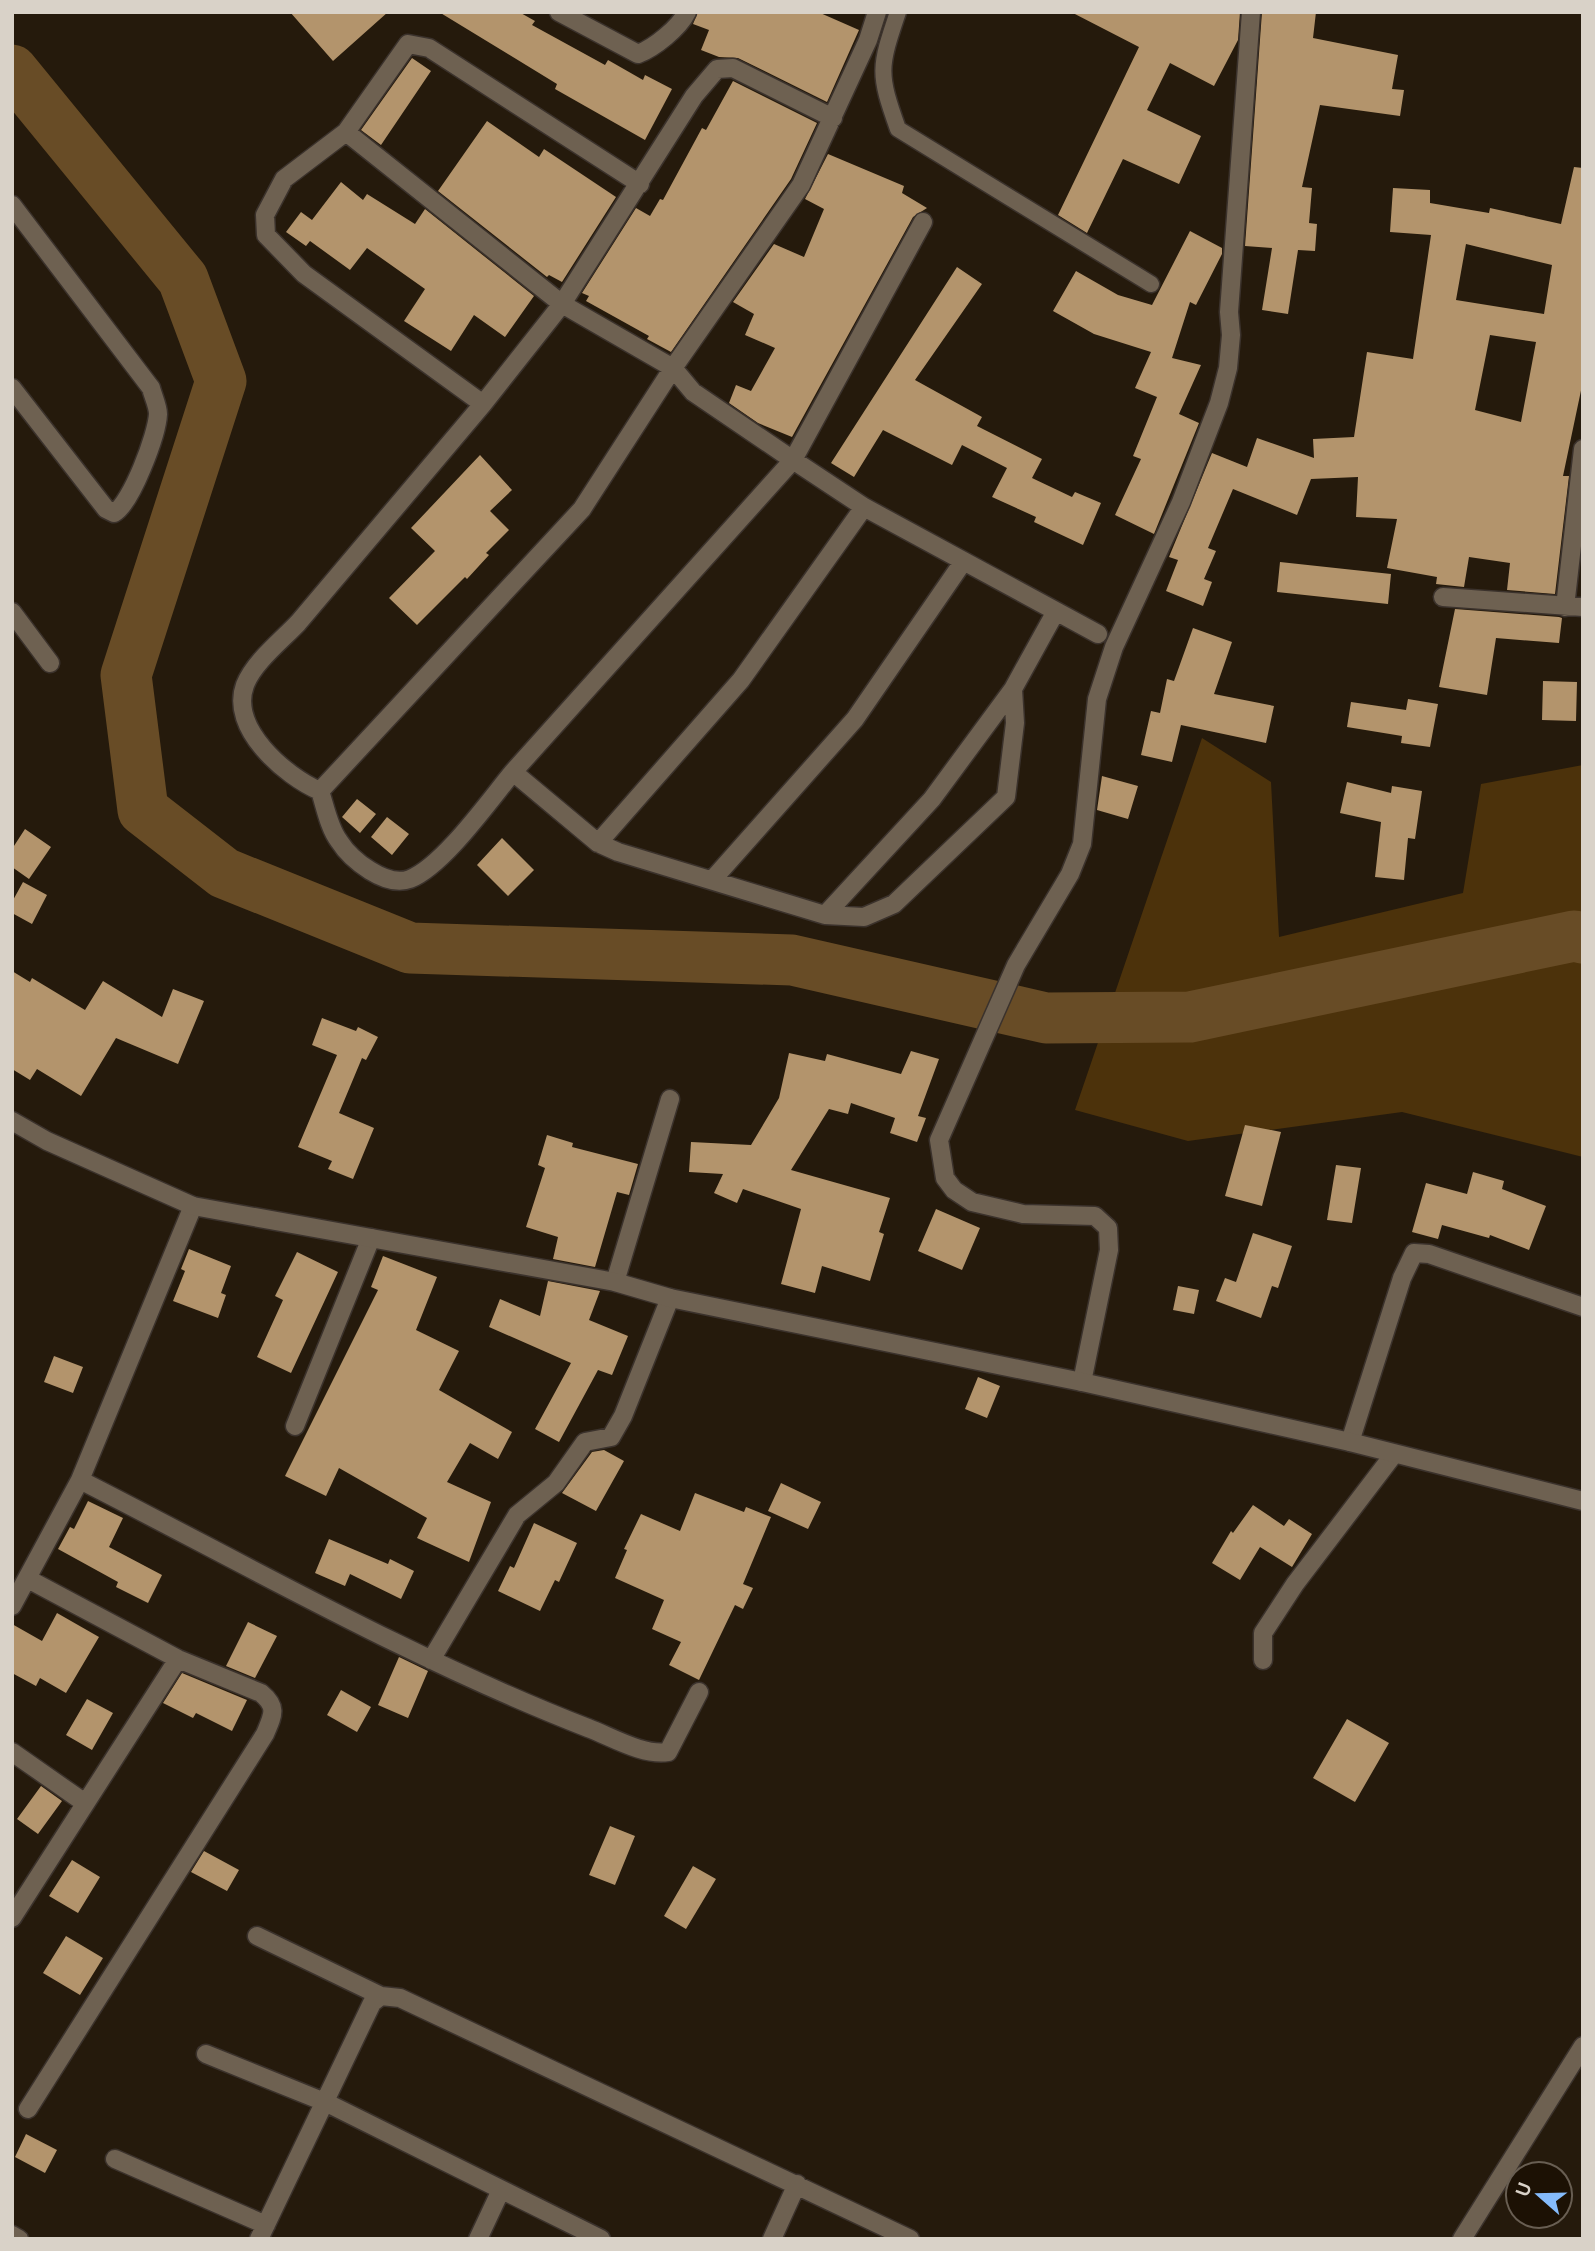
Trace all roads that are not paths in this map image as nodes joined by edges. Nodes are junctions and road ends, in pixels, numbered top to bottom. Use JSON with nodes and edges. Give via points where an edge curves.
{"nodes":[{"id":1,"x":559,"y":12,"type":"edge"},
{"id":2,"x":687,"y":12,"type":"edge"},
{"id":3,"x":877,"y":12,"type":"edge"},
{"id":4,"x":898,"y":12,"type":"edge"},
{"id":5,"x":1251,"y":12,"type":"edge"},
{"id":6,"x":833,"y":118,"type":"junction"},
{"id":7,"x":346,"y":132,"type":"junction"},
{"id":8,"x":640,"y":184,"type":"junction"},
{"id":9,"x":12,"y":205,"type":"edge"},
{"id":10,"x":923,"y":222,"type":"dead end"},
{"id":11,"x":1151,"y":284,"type":"dead end"},
{"id":12,"x":562,"y":304,"type":"junction"},
{"id":13,"x":673,"y":368,"type":"junction"},
{"id":14,"x":12,"y":388,"type":"edge"},
{"id":15,"x":483,"y":404,"type":"junction"},
{"id":16,"x":1583,"y":449,"type":"edge"},
{"id":17,"x":793,"y":460,"type":"junction"},
{"id":18,"x":864,"y":507,"type":"junction"},
{"id":19,"x":962,"y":562,"type":"junction"},
{"id":20,"x":1443,"y":597,"type":"dead end"},
{"id":21,"x":1574,"y":607,"type":"edge"},
{"id":22,"x":12,"y":612,"type":"edge"},
{"id":23,"x":1055,"y":612,"type":"junction"},
{"id":24,"x":1098,"y":634,"type":"dead end"},
{"id":25,"x":50,"y":663,"type":"dead end"},
{"id":26,"x":1013,"y":689,"type":"junction"},
{"id":27,"x":513,"y":772,"type":"junction"},
{"id":28,"x":320,"y":791,"type":"junction"},
{"id":29,"x":598,"y":843,"type":"junction"},
{"id":30,"x":714,"y":878,"type":"junction"},
{"id":31,"x":825,"y":915,"type":"junction"},
{"id":32,"x":670,"y":1099,"type":"dead end"},
{"id":33,"x":12,"y":1121,"type":"edge"},
{"id":34,"x":192,"y":1206,"type":"junction"},
{"id":35,"x":371,"y":1238,"type":"junction"},
{"id":36,"x":615,"y":1282,"type":"junction"},
{"id":37,"x":670,"y":1298,"type":"junction"},
{"id":38,"x":1583,"y":1307,"type":"edge"},
{"id":39,"x":1082,"y":1382,"type":"junction"},
{"id":40,"x":295,"y":1426,"type":"dead end"},
{"id":41,"x":1350,"y":1442,"type":"junction"},
{"id":42,"x":1394,"y":1454,"type":"junction"},
{"id":43,"x":79,"y":1480,"type":"junction"},
{"id":44,"x":1583,"y":1501,"type":"edge"},
{"id":45,"x":28,"y":1579,"type":"junction"},
{"id":46,"x":12,"y":1606,"type":"edge"},
{"id":47,"x":178,"y":1659,"type":"junction"},
{"id":48,"x":431,"y":1660,"type":"junction"},
{"id":49,"x":1263,"y":1660,"type":"dead end"},
{"id":50,"x":699,"y":1692,"type":"dead end"},
{"id":51,"x":12,"y":1752,"type":"edge"},
{"id":52,"x":85,"y":1803,"type":"junction"},
{"id":53,"x":12,"y":1918,"type":"edge"},
{"id":54,"x":257,"y":1936,"type":"dead end"},
{"id":55,"x":381,"y":1996,"type":"junction"},
{"id":56,"x":1583,"y":2046,"type":"edge"},
{"id":57,"x":206,"y":2054,"type":"dead end"},
{"id":58,"x":327,"y":2103,"type":"junction"},
{"id":59,"x":28,"y":2109,"type":"dead end"},
{"id":60,"x":115,"y":2159,"type":"dead end"},
{"id":61,"x":797,"y":2184,"type":"junction"},
{"id":62,"x":501,"y":2190,"type":"junction"},
{"id":63,"x":263,"y":2232,"type":"edge"},
{"id":64,"x":12,"y":2235,"type":"edge"},
{"id":65,"x":19,"y":2239,"type":"edge"},
{"id":66,"x":478,"y":2239,"type":"edge"},
{"id":67,"x":601,"y":2239,"type":"edge"},
{"id":68,"x":772,"y":2239,"type":"edge"},
{"id":69,"x":910,"y":2239,"type":"edge"},
{"id":70,"x":1462,"y":2239,"type":"edge"}],
"edges":[{"from":1,"to":2,"type":"street","via":[[638,54]]},
{"from":3,"to":6,"type":"street"},
{"from":4,"to":11,"type":"lane","via":[[883,55],[882,84],[898,129]]},
{"from":5,"to":39,"type":"street","via":[[1231,335],[1219,403],[1181,502],[1114,647],[1097,699],[1082,844],[1070,874],[1016,965],[939,1140],[945,1178],[972,1202],[1051,1217],[1095,1216],[1108,1228],[1109,1250]]},
{"from":6,"to":8,"type":"street","via":[[724,66],[694,96]]},
{"from":6,"to":13,"type":"street","via":[[801,185]]},
{"from":7,"to":8,"type":"street","via":[[402,49],[408,44],[421,45]]},
{"from":7,"to":12,"type":"street"},
{"from":7,"to":15,"type":"street","via":[[284,180],[265,215],[266,236],[304,274]]},
{"from":8,"to":12,"type":"street"},
{"from":9,"to":14,"type":"street","via":[[151,388],[158,414],[121,510],[106,509]]},
{"from":10,"to":17,"type":"street"},
{"from":12,"to":13,"type":"street"},
{"from":12,"to":15,"type":"street"},
{"from":13,"to":17,"type":"street","via":[[693,392]]},
{"from":13,"to":28,"type":"street","via":[[582,509]]},
{"from":15,"to":28,"type":"street","via":[[245,685],[242,708],[252,731],[293,776]]},
{"from":16,"to":21,"type":"street"},
{"from":17,"to":18,"type":"street"},
{"from":17,"to":27,"type":"street"},
{"from":18,"to":19,"type":"street"},
{"from":18,"to":29,"type":"street","via":[[741,680]]},
{"from":19,"to":23,"type":"street"},
{"from":19,"to":30,"type":"street","via":[[855,719]]},
{"from":20,"to":21,"type":"street"},
{"from":22,"to":25,"type":"street"},
{"from":23,"to":24,"type":"street"},
{"from":23,"to":26,"type":"street"},
{"from":26,"to":31,"type":"street","via":[[932,799]]},
{"from":26,"to":31,"type":"street","via":[[1015,723],[1006,797],[894,904],[864,917]]},
{"from":27,"to":28,"type":"street","via":[[432,867],[408,880],[388,879],[362,865],[346,849],[338,840]]},
{"from":27,"to":29,"type":"street"},
{"from":29,"to":30,"type":"street"},
{"from":30,"to":31,"type":"street"},
{"from":32,"to":36,"type":"street"},
{"from":33,"to":34,"type":"street"},
{"from":34,"to":35,"type":"street"},
{"from":34,"to":43,"type":"street"},
{"from":35,"to":36,"type":"street"},
{"from":35,"to":40,"type":"street"},
{"from":36,"to":37,"type":"street"},
{"from":37,"to":39,"type":"street"},
{"from":37,"to":48,"type":"street","via":[[611,1437],[585,1442],[556,1483],[517,1515]]},
{"from":38,"to":41,"type":"street","via":[[1429,1254],[1414,1253]]},
{"from":39,"to":41,"type":"street"},
{"from":41,"to":42,"type":"street"},
{"from":42,"to":44,"type":"street"},
{"from":42,"to":49,"type":"street","via":[[1263,1633]]},
{"from":43,"to":45,"type":"street"},
{"from":43,"to":48,"type":"street"},
{"from":45,"to":46,"type":"street"},
{"from":45,"to":47,"type":"street"},
{"from":47,"to":52,"type":"street"},
{"from":47,"to":59,"type":"street","via":[[261,1693],[274,1712],[265,1734]]},
{"from":48,"to":50,"type":"street","via":[[535,1707],[660,1754],[668,1752]]},
{"from":51,"to":52,"type":"street"},
{"from":52,"to":53,"type":"street"},
{"from":54,"to":55,"type":"street"},
{"from":55,"to":58,"type":"street","via":[[372,2003]]},
{"from":55,"to":61,"type":"street","via":[[400,1998]]},
{"from":56,"to":70,"type":"street"},
{"from":57,"to":58,"type":"street"},
{"from":58,"to":62,"type":"street"},
{"from":58,"to":63,"type":"street"},
{"from":60,"to":63,"type":"street"},
{"from":61,"to":68,"type":"street"},
{"from":61,"to":69,"type":"street"},
{"from":62,"to":66,"type":"street"},
{"from":62,"to":67,"type":"street"},
{"from":64,"to":65,"type":"street"}]}
